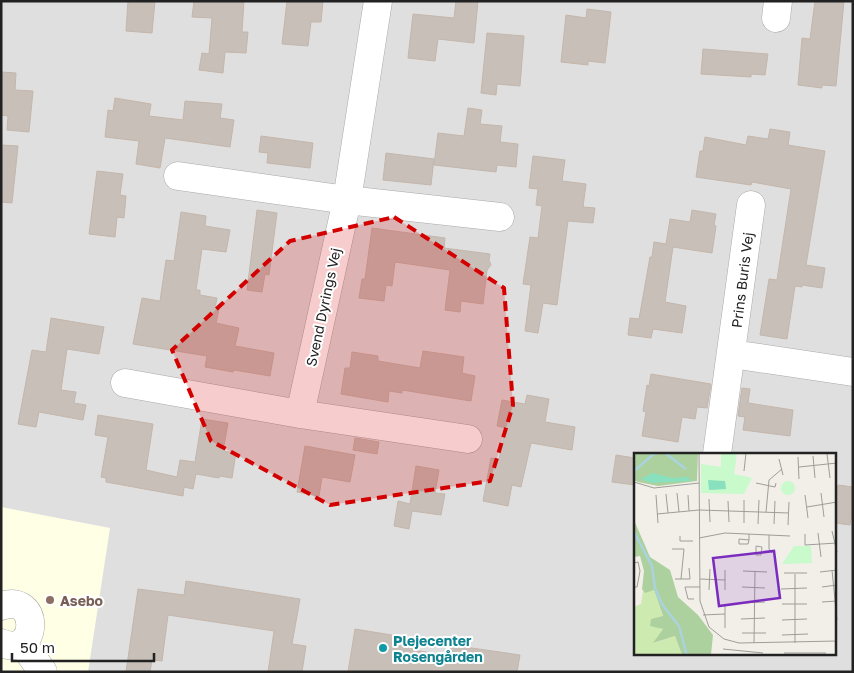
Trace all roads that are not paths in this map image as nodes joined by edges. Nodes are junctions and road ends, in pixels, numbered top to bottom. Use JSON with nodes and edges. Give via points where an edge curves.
{"nodes":[{"id":1,"x":378,"y":1,"type":"edge"},
{"id":2,"x":178,"y":176,"type":"dead end"},
{"id":3,"x":347,"y":200,"type":"junction"},
{"id":4,"x":752,"y":205,"type":"dead end"},
{"id":5,"x":500,"y":217,"type":"dead end"},
{"id":6,"x":732,"y":354,"type":"junction"},
{"id":7,"x":853,"y":372,"type":"edge"},
{"id":8,"x":125,"y":383,"type":"dead end"},
{"id":9,"x":300,"y":414,"type":"junction"},
{"id":10,"x":468,"y":439,"type":"dead end"},
{"id":11,"x":717,"y":453,"type":"edge"},
{"id":12,"x":1,"y":606,"type":"edge"},
{"id":13,"x":12,"y":643,"type":"edge"},
{"id":14,"x":42,"y":672,"type":"edge"}],
"edges":[{"from":1,"to":3,"type":"street","name":"Svend Dyrings Vej"},
{"from":2,"to":3,"type":"street"},
{"from":3,"to":5,"type":"street"},
{"from":3,"to":9,"type":"street","name":"Svend Dyrings Vej"},
{"from":4,"to":6,"type":"street","name":"Prins Buris Vej"},
{"from":6,"to":7,"type":"street"},
{"from":6,"to":11,"type":"street","name":"Prins Buris Vej"},
{"from":8,"to":9,"type":"street"},
{"from":9,"to":10,"type":"street"},
{"from":12,"to":13,"type":"street","via":[[15,604],[28,614],[31,621],[28,637]]},
{"from":13,"to":14,"type":"street"}]}
